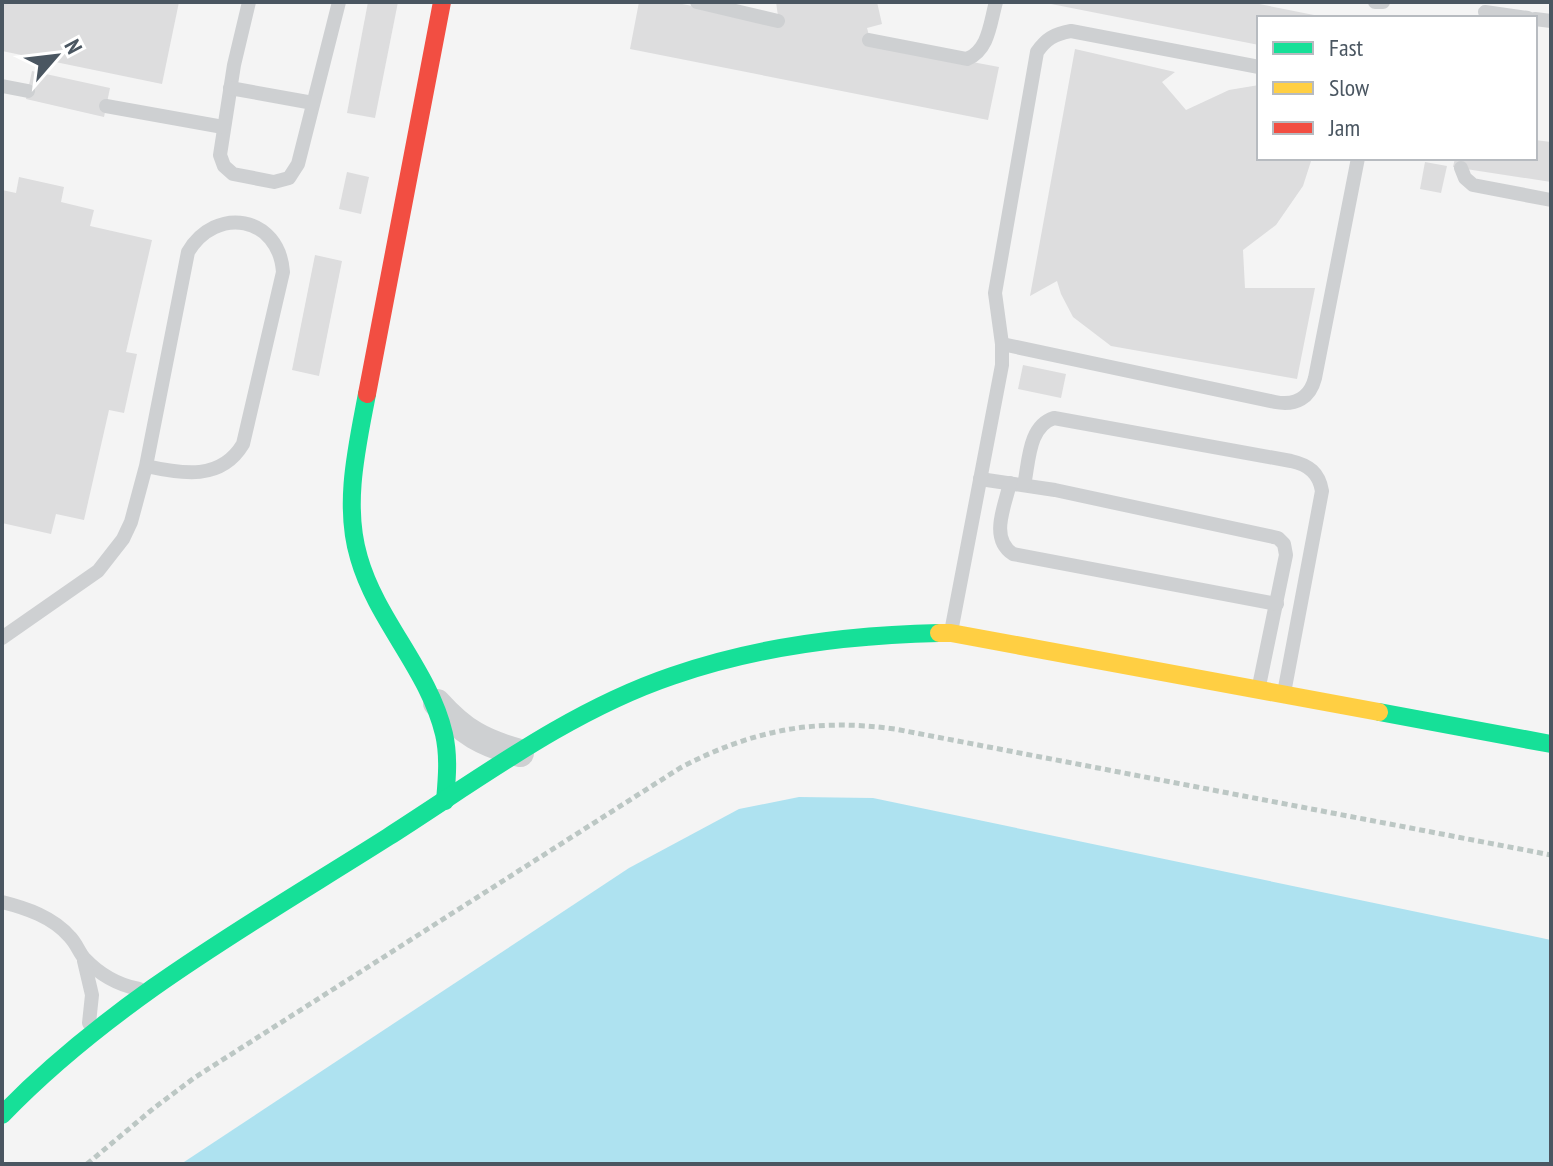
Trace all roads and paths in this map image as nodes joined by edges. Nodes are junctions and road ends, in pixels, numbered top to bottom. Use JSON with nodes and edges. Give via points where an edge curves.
{"nodes":[{"id":1,"x":249,"y":2,"type":"edge"},
{"id":2,"x":339,"y":2,"type":"edge"},
{"id":3,"x":442,"y":2,"type":"edge"},
{"id":4,"x":697,"y":2,"type":"edge"},
{"id":5,"x":996,"y":2,"type":"edge"},
{"id":6,"x":1375,"y":2,"type":"edge"},
{"id":7,"x":1383,"y":2,"type":"edge"},
{"id":8,"x":1485,"y":11,"type":"edge"},
{"id":9,"x":1516,"y":16,"type":"edge"},
{"id":10,"x":778,"y":21,"type":"dead end"},
{"id":11,"x":869,"y":40,"type":"dead end"},
{"id":12,"x":1257,"y":67,"type":"edge"},
{"id":13,"x":2,"y":86,"type":"edge"},
{"id":14,"x":230,"y":88,"type":"junction"},
{"id":15,"x":28,"y":91,"type":"dead end"},
{"id":16,"x":313,"y":103,"type":"junction"},
{"id":17,"x":106,"y":106,"type":"dead end"},
{"id":18,"x":223,"y":127,"type":"junction"},
{"id":19,"x":1358,"y":160,"type":"edge"},
{"id":20,"x":1461,"y":168,"type":"dead end"},
{"id":21,"x":1551,"y":200,"type":"edge"},
{"id":22,"x":1002,"y":344,"type":"junction"},
{"id":23,"x":146,"y":466,"type":"junction"},
{"id":24,"x":980,"y":479,"type":"junction"},
{"id":25,"x":1017,"y":484,"type":"junction"},
{"id":26,"x":1284,"y":544,"type":"junction"},
{"id":27,"x":1311,"y":547,"type":"junction"},
{"id":28,"x":1277,"y":604,"type":"junction"},
{"id":29,"x":951,"y":633,"type":"junction"},
{"id":30,"x":2,"y":638,"type":"edge"},
{"id":31,"x":1258,"y":690,"type":"junction"},
{"id":32,"x":1283,"y":696,"type":"junction"},
{"id":33,"x":433,"y":698,"type":"junction"},
{"id":34,"x":1551,"y":744,"type":"edge"},
{"id":35,"x":520,"y":753,"type":"junction"},
{"id":36,"x":445,"y":801,"type":"junction"},
{"id":37,"x":1551,"y":855,"type":"edge"},
{"id":38,"x":2,"y":902,"type":"edge"},
{"id":39,"x":83,"y":957,"type":"junction"},
{"id":40,"x":146,"y":991,"type":"junction"},
{"id":41,"x":86,"y":1034,"type":"junction"},
{"id":42,"x":2,"y":1115,"type":"edge"},
{"id":43,"x":87,"y":1164,"type":"edge"}],
"edges":[{"from":1,"to":14,"type":"lane"},
{"from":2,"to":16,"type":"lane"},
{"from":3,"to":33,"type":"street","via":[[351,499],[362,569]]},
{"from":4,"to":10,"type":"lane"},
{"from":5,"to":11,"type":"lane","via":[[984,47],[967,59]]},
{"from":6,"to":7,"type":"lane"},
{"from":8,"to":9,"type":"lane"},
{"from":12,"to":22,"type":"lane","via":[[1071,31],[1045,41],[1037,52],[996,284]]},
{"from":13,"to":15,"type":"lane"},
{"from":14,"to":16,"type":"lane"},
{"from":14,"to":18,"type":"lane"},
{"from":16,"to":18,"type":"lane","via":[[298,164],[284,181],[228,170],[220,155]]},
{"from":17,"to":18,"type":"lane"},
{"from":19,"to":22,"type":"lane","via":[[1315,378],[1296,402],[1275,402]]},
{"from":20,"to":21,"type":"lane","via":[[1473,185]]},
{"from":22,"to":24,"type":"lane"},
{"from":23,"to":23,"type":"lane","via":[[188,252],[196,239],[219,224],[255,227],[275,246],[283,272],[243,444],[224,464],[204,473]]},
{"from":23,"to":30,"type":"lane","via":[[131,522],[112,557],[80,586]]},
{"from":24,"to":25,"type":"lane"},
{"from":24,"to":29,"type":"lane"},
{"from":25,"to":26,"type":"lane","via":[[1271,534]]},
{"from":25,"to":27,"type":"lane","via":[[1037,430],[1054,418],[1302,463],[1316,474],[1322,491]]},
{"from":25,"to":28,"type":"lane","via":[[999,534],[1013,554]]},
{"from":26,"to":27,"type":"lane"},
{"from":26,"to":28,"type":"lane"},
{"from":27,"to":32,"type":"lane"},
{"from":28,"to":31,"type":"lane"},
{"from":29,"to":31,"type":"street"},
{"from":29,"to":35,"type":"street","via":[[850,636],[737,655],[607,704]]},
{"from":31,"to":32,"type":"street"},
{"from":32,"to":34,"type":"street"},
{"from":33,"to":35,"type":"street","via":[[469,734]]},
{"from":33,"to":36,"type":"street","via":[[448,749]]},
{"from":35,"to":36,"type":"street"},
{"from":36,"to":40,"type":"street"},
{"from":37,"to":43,"type":"path","via":[[895,729],[834,724],[773,731],[710,752],[667,776],[194,1078]]},
{"from":38,"to":39,"type":"lane","via":[[53,922]]},
{"from":39,"to":40,"type":"lane","via":[[118,983]]},
{"from":39,"to":41,"type":"lane","via":[[92,995]]},
{"from":40,"to":41,"type":"street"},
{"from":41,"to":42,"type":"street"}]}
